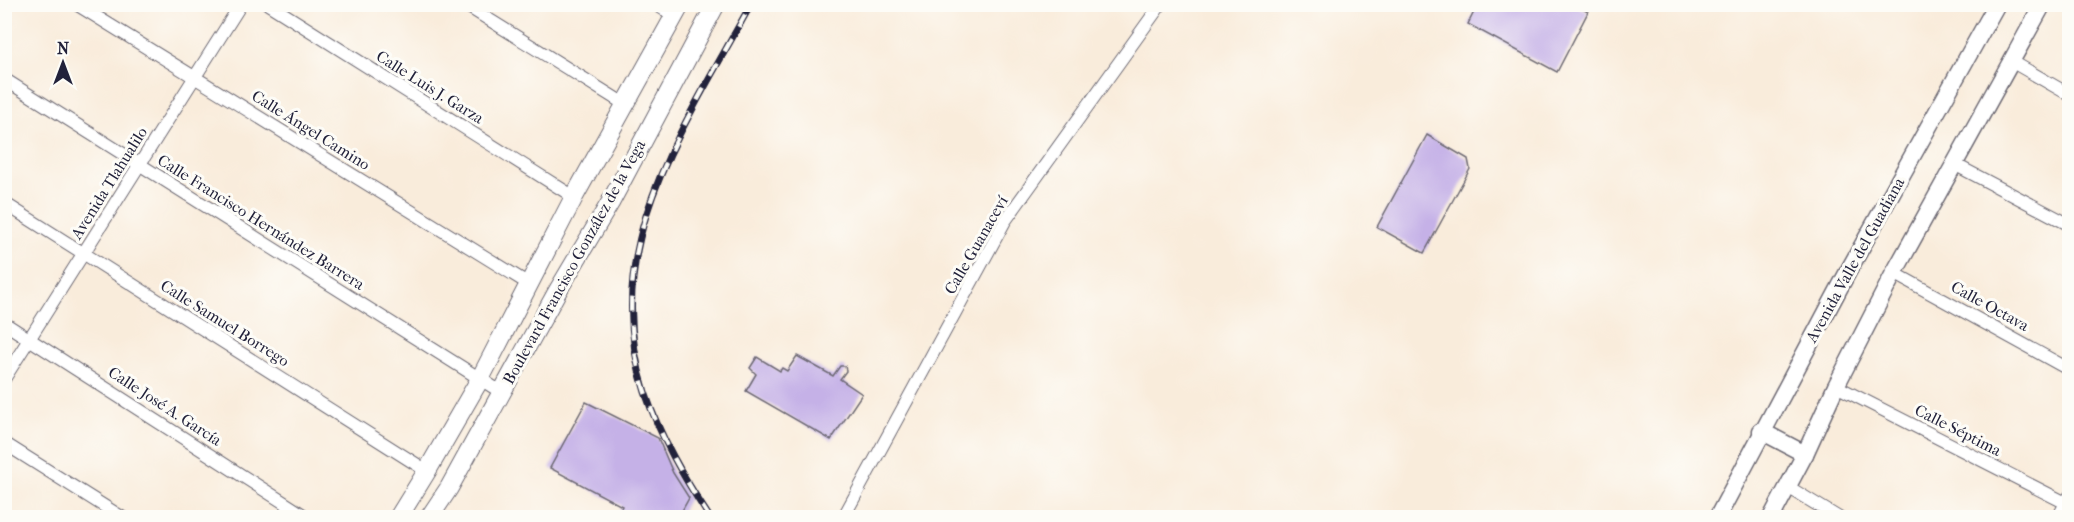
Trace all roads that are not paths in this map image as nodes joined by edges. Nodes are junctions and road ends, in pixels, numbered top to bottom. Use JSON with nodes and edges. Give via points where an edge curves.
{"nodes":[{"id":1,"x":76,"y":4,"type":"edge"},
{"id":2,"x":241,"y":4,"type":"edge"},
{"id":3,"x":268,"y":4,"type":"edge"},
{"id":4,"x":464,"y":4,"type":"edge"},
{"id":5,"x":655,"y":4,"type":"edge"},
{"id":6,"x":716,"y":4,"type":"edge"},
{"id":7,"x":1161,"y":4,"type":"edge"},
{"id":8,"x":1997,"y":4,"type":"edge"},
{"id":9,"x":2043,"y":4,"type":"edge"},
{"id":10,"x":678,"y":10,"type":"edge"},
{"id":11,"x":2011,"y":61,"type":"junction"},
{"id":12,"x":195,"y":78,"type":"junction"},
{"id":13,"x":4,"y":79,"type":"edge"},
{"id":14,"x":2070,"y":95,"type":"edge"},
{"id":15,"x":626,"y":105,"type":"junction"},
{"id":16,"x":1954,"y":164,"type":"junction"},
{"id":17,"x":140,"y":165,"type":"junction"},
{"id":18,"x":574,"y":197,"type":"junction"},
{"id":19,"x":4,"y":203,"type":"edge"},
{"id":20,"x":2070,"y":225,"type":"edge"},
{"id":21,"x":84,"y":253,"type":"junction"},
{"id":22,"x":1894,"y":273,"type":"junction"},
{"id":23,"x":529,"y":284,"type":"junction"},
{"id":24,"x":4,"y":323,"type":"edge"},
{"id":25,"x":30,"y":339,"type":"junction"},
{"id":26,"x":2070,"y":370,"type":"edge"},
{"id":27,"x":480,"y":379,"type":"junction"},
{"id":28,"x":4,"y":380,"type":"edge"},
{"id":29,"x":1836,"y":386,"type":"junction"},
{"id":30,"x":501,"y":392,"type":"junction"},
{"id":31,"x":1761,"y":431,"type":"junction"},
{"id":32,"x":4,"y":442,"type":"edge"},
{"id":33,"x":1805,"y":454,"type":"junction"},
{"id":34,"x":427,"y":471,"type":"junction"},
{"id":35,"x":1788,"y":487,"type":"junction"},
{"id":36,"x":2068,"y":500,"type":"edge"},
{"id":37,"x":123,"y":518,"type":"edge"},
{"id":38,"x":308,"y":518,"type":"edge"},
{"id":39,"x":398,"y":518,"type":"edge"},
{"id":40,"x":429,"y":518,"type":"edge"},
{"id":41,"x":843,"y":518,"type":"edge"},
{"id":42,"x":1717,"y":518,"type":"edge"},
{"id":43,"x":1771,"y":518,"type":"edge"},
{"id":44,"x":1839,"y":518,"type":"edge"},
{"id":45,"x":2058,"y":518,"type":"edge"}],
"edges":[{"from":1,"to":12,"type":"street","name":"Calle Ángel Camino"},
{"from":2,"to":12,"type":"street","name":"Avenida Tlahualilo"},
{"from":3,"to":18,"type":"street","name":"Calle Luis J. Garza"},
{"from":4,"to":15,"type":"street"},
{"from":5,"to":10,"type":"street"},
{"from":6,"to":30,"type":"main road","name":"Boulevard Francisco González de la Vega","via":[[610,203]]},
{"from":7,"to":41,"type":"street","name":"Calle Guanaceví","via":[[1005,221]]},
{"from":8,"to":31,"type":"main road","name":"Avenida Valle del Guadiana"},
{"from":9,"to":11,"type":"main road"},
{"from":10,"to":15,"type":"main road","name":"Boulevard Francisco González de la Vega"},
{"from":11,"to":14,"type":"street"},
{"from":11,"to":16,"type":"main road"},
{"from":12,"to":17,"type":"street","name":"Avenida Tlahualilo"},
{"from":12,"to":23,"type":"street","name":"Calle Ángel Camino"},
{"from":13,"to":17,"type":"street","name":"Calle Francisco Hernández Barrera"},
{"from":15,"to":18,"type":"main road","name":"Boulevard Francisco González de la Vega"},
{"from":16,"to":20,"type":"street"},
{"from":16,"to":22,"type":"main road"},
{"from":17,"to":21,"type":"street","name":"Avenida Tlahualilo"},
{"from":17,"to":27,"type":"street","name":"Calle Francisco Hernández Barrera"},
{"from":18,"to":23,"type":"main road","name":"Boulevard Francisco González de la Vega"},
{"from":19,"to":21,"type":"street","name":"Calle Samuel Borrego"},
{"from":21,"to":25,"type":"street","name":"Avenida Tlahualilo"},
{"from":21,"to":34,"type":"street","name":"Calle Samuel Borrego"},
{"from":22,"to":26,"type":"street","name":"Calle Octava"},
{"from":22,"to":29,"type":"main road"},
{"from":23,"to":27,"type":"main road","name":"Boulevard Francisco González de la Vega"},
{"from":24,"to":25,"type":"street","name":"Calle José A. García"},
{"from":25,"to":28,"type":"street","name":"Avenida Tlahualilo"},
{"from":25,"to":38,"type":"street","name":"Calle José A. García"},
{"from":27,"to":30,"type":"street","name":"Calle Francisco Hernández Barrera"},
{"from":27,"to":34,"type":"main road","name":"Boulevard Francisco González de la Vega"},
{"from":29,"to":33,"type":"main road"},
{"from":29,"to":36,"type":"street","name":"Calle Séptima"},
{"from":30,"to":40,"type":"main road","name":"Boulevard Francisco González de la Vega"},
{"from":31,"to":33,"type":"main road"},
{"from":31,"to":42,"type":"main road","name":"Avenida Valle del Guadiana"},
{"from":32,"to":37,"type":"street"},
{"from":33,"to":35,"type":"main road"},
{"from":34,"to":39,"type":"main road","name":"Boulevard Francisco González de la Vega"},
{"from":35,"to":43,"type":"main road"},
{"from":35,"to":44,"type":"street"},
{"from":36,"to":45,"type":"street"}]}
